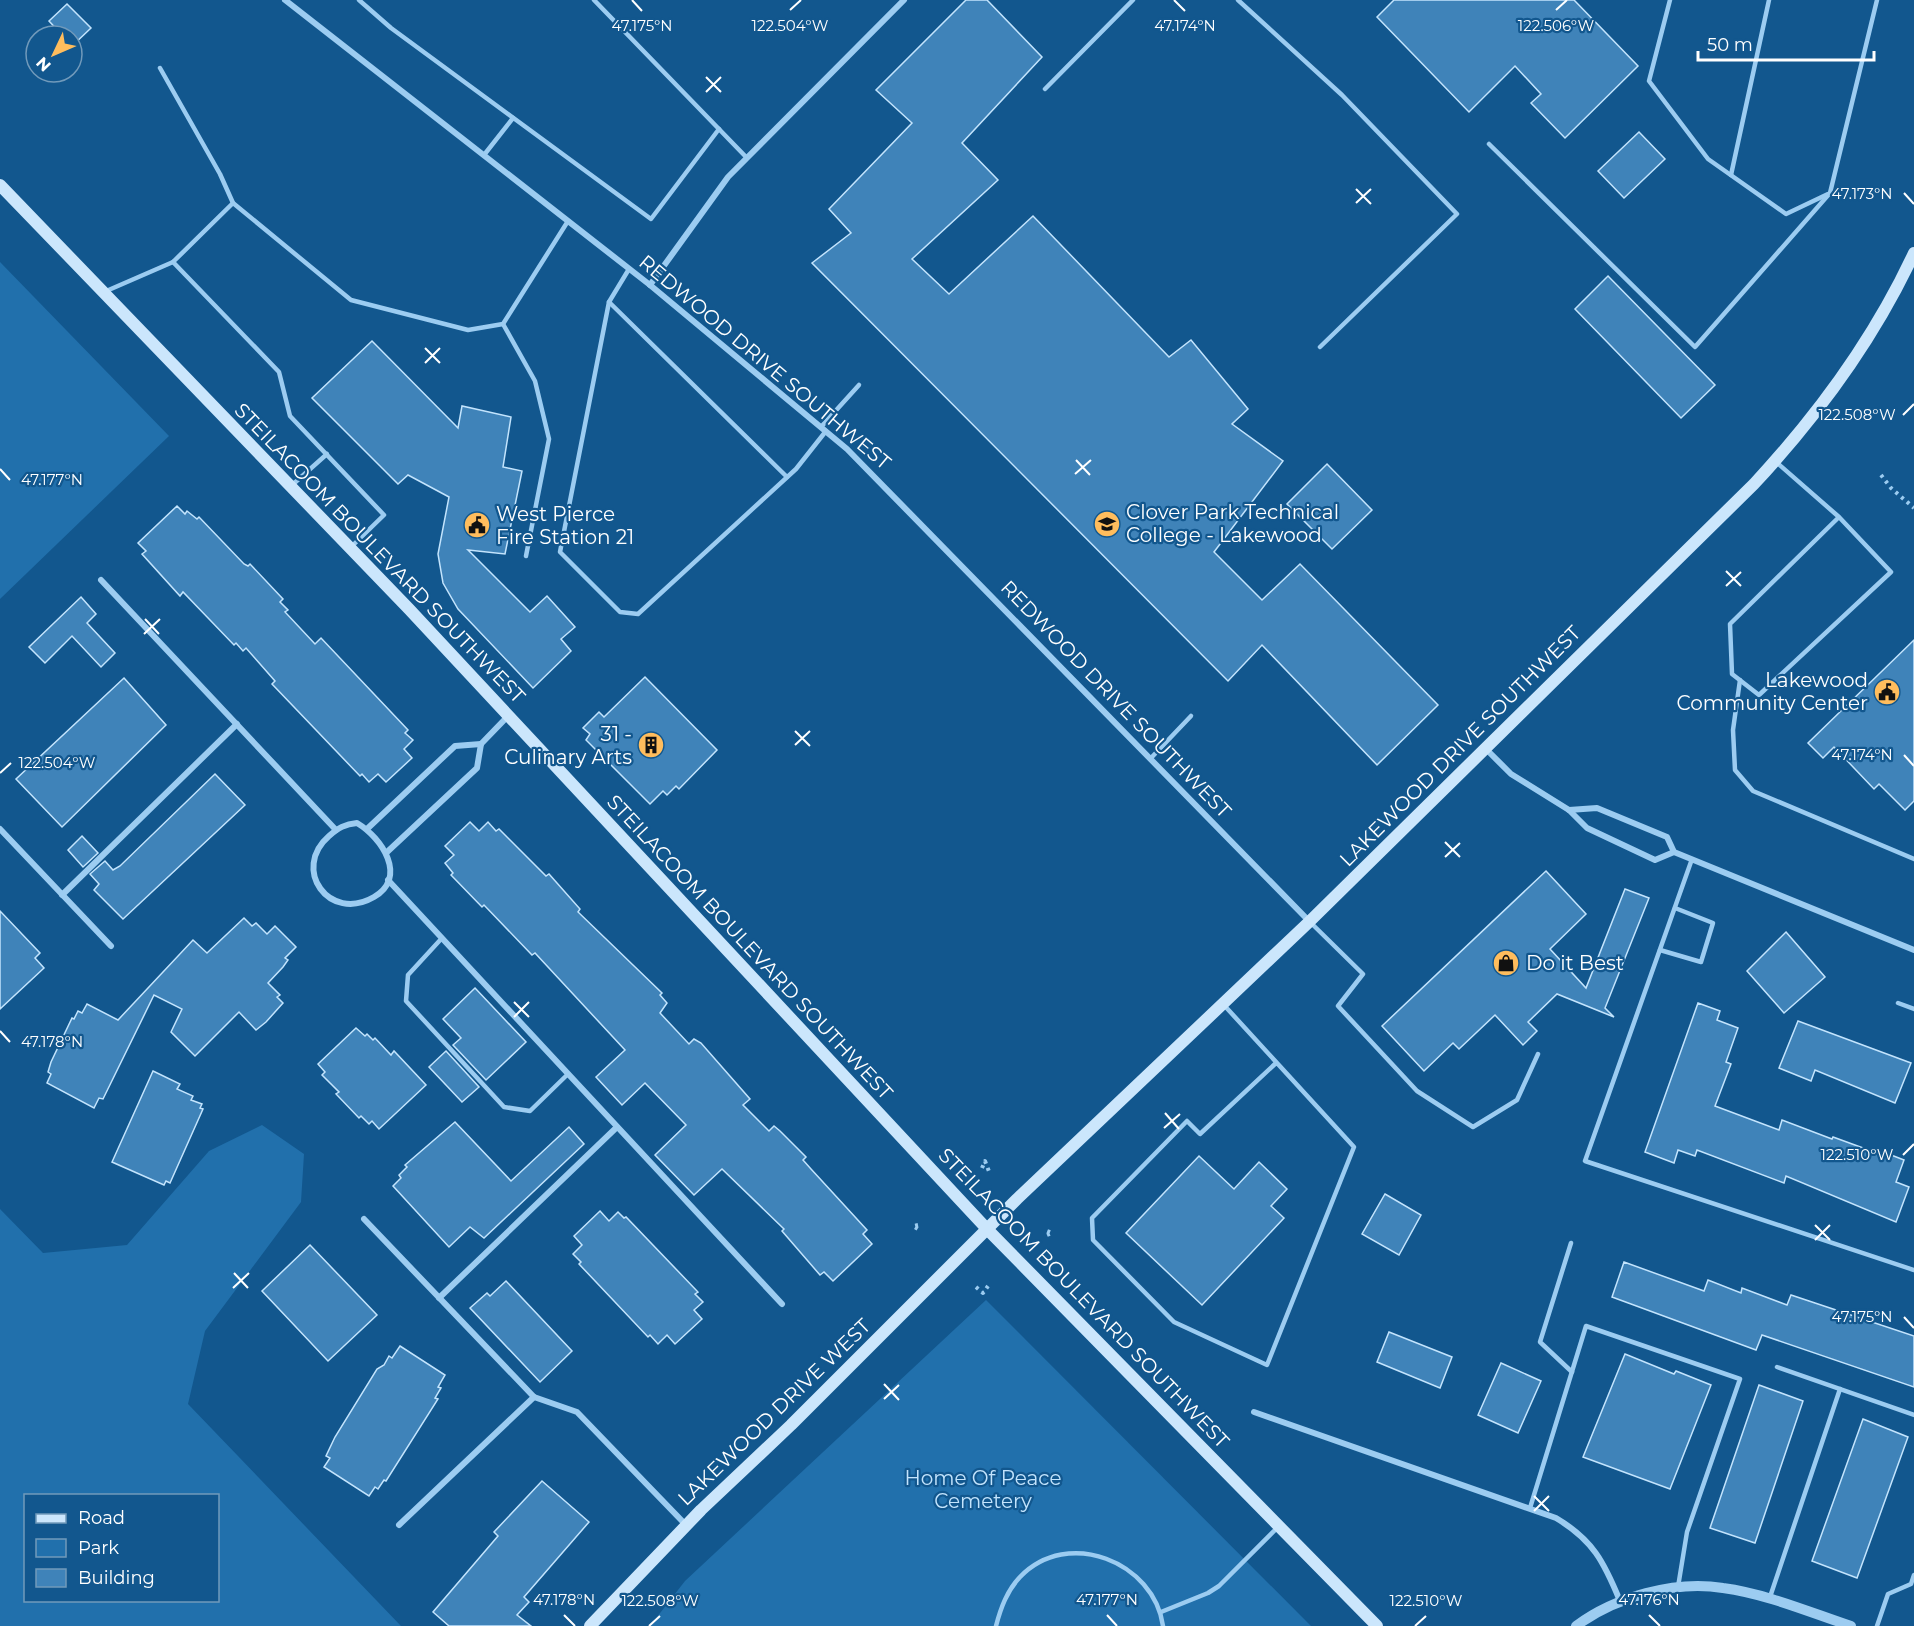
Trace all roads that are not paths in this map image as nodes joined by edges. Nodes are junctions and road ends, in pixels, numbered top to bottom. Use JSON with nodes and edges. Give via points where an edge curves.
{"nodes":[{"id":1,"x":285,"y":0,"type":"edge"},
{"id":2,"x":359,"y":0,"type":"edge"},
{"id":3,"x":594,"y":0,"type":"edge"},
{"id":4,"x":904,"y":0,"type":"edge"},
{"id":5,"x":1133,"y":0,"type":"edge"},
{"id":6,"x":1238,"y":0,"type":"edge"},
{"id":7,"x":1670,"y":0,"type":"edge"},
{"id":8,"x":1769,"y":0,"type":"edge"},
{"id":9,"x":1877,"y":0,"type":"edge"},
{"id":10,"x":160,"y":68,"type":"dead end"},
{"id":11,"x":1045,"y":89,"type":"dead end"},
{"id":12,"x":513,"y":118,"type":"junction"},
{"id":13,"x":719,"y":129,"type":"junction"},
{"id":14,"x":1489,"y":144,"type":"dead end"},
{"id":15,"x":484,"y":155,"type":"junction"},
{"id":16,"x":747,"y":158,"type":"junction"},
{"id":17,"x":1731,"y":175,"type":"junction"},
{"id":18,"x":0,"y":185,"type":"edge"},
{"id":19,"x":1830,"y":193,"type":"junction"},
{"id":20,"x":233,"y":203,"type":"junction"},
{"id":21,"x":568,"y":221,"type":"junction"},
{"id":22,"x":1914,"y":253,"type":"edge"},
{"id":23,"x":173,"y":262,"type":"junction"},
{"id":24,"x":629,"y":268,"type":"junction"},
{"id":25,"x":650,"y":285,"type":"junction"},
{"id":26,"x":104,"y":292,"type":"junction"},
{"id":27,"x":609,"y":302,"type":"junction"},
{"id":28,"x":502,"y":324,"type":"junction"},
{"id":29,"x":1320,"y":347,"type":"dead end"},
{"id":30,"x":859,"y":385,"type":"dead end"},
{"id":31,"x":823,"y":429,"type":"junction"},
{"id":32,"x":327,"y":454,"type":"junction"},
{"id":33,"x":1774,"y":461,"type":"junction"},
{"id":34,"x":787,"y":477,"type":"junction"},
{"id":35,"x":291,"y":486,"type":"junction"},
{"id":36,"x":1839,"y":518,"type":"junction"},
{"id":37,"x":350,"y":548,"type":"junction"},
{"id":38,"x":526,"y":556,"type":"dead end"},
{"id":39,"x":101,"y":580,"type":"dead end"},
{"id":40,"x":1740,"y":680,"type":"junction"},
{"id":41,"x":508,"y":716,"type":"junction"},
{"id":42,"x":1191,"y":716,"type":"dead end"},
{"id":43,"x":237,"y":724,"type":"junction"},
{"id":44,"x":481,"y":744,"type":"junction"},
{"id":45,"x":1486,"y":748,"type":"junction"},
{"id":46,"x":1150,"y":758,"type":"junction"},
{"id":47,"x":1569,"y":810,"type":"junction"},
{"id":48,"x":0,"y":829,"type":"edge"},
{"id":49,"x":368,"y":829,"type":"junction"},
{"id":50,"x":336,"y":830,"type":"junction"},
{"id":51,"x":1674,"y":852,"type":"junction"},
{"id":52,"x":386,"y":853,"type":"junction"},
{"id":53,"x":1692,"y":859,"type":"junction"},
{"id":54,"x":1914,"y":860,"type":"edge"},
{"id":55,"x":388,"y":880,"type":"junction"},
{"id":56,"x":63,"y":895,"type":"junction"},
{"id":57,"x":1675,"y":908,"type":"junction"},
{"id":58,"x":1309,"y":922,"type":"junction"},
{"id":59,"x":442,"y":938,"type":"junction"},
{"id":60,"x":111,"y":946,"type":"dead end"},
{"id":61,"x":1660,"y":950,"type":"junction"},
{"id":62,"x":1914,"y":950,"type":"edge"},
{"id":63,"x":1898,"y":1003,"type":"dead end"},
{"id":64,"x":1223,"y":1004,"type":"junction"},
{"id":65,"x":1914,"y":1009,"type":"edge"},
{"id":66,"x":1538,"y":1054,"type":"dead end"},
{"id":67,"x":1276,"y":1063,"type":"junction"},
{"id":68,"x":568,"y":1074,"type":"junction"},
{"id":69,"x":617,"y":1127,"type":"junction"},
{"id":70,"x":364,"y":1220,"type":"dead end"},
{"id":71,"x":987,"y":1229,"type":"junction"},
{"id":72,"x":1571,"y":1243,"type":"dead end"},
{"id":73,"x":1914,"y":1270,"type":"edge"},
{"id":74,"x":439,"y":1298,"type":"junction"},
{"id":75,"x":782,"y":1304,"type":"dead end"},
{"id":76,"x":1777,"y":1367,"type":"dead end"},
{"id":77,"x":1572,"y":1372,"type":"junction"},
{"id":78,"x":1840,"y":1389,"type":"junction"},
{"id":79,"x":534,"y":1397,"type":"junction"},
{"id":80,"x":1254,"y":1412,"type":"dead end"},
{"id":81,"x":1914,"y":1415,"type":"edge"},
{"id":82,"x":1530,"y":1508,"type":"junction"},
{"id":83,"x":399,"y":1525,"type":"dead end"},
{"id":84,"x":687,"y":1526,"type":"junction"},
{"id":85,"x":1279,"y":1526,"type":"junction"},
{"id":86,"x":1914,"y":1575,"type":"edge"},
{"id":87,"x":1677,"y":1589,"type":"junction"},
{"id":88,"x":1769,"y":1599,"type":"junction"},
{"id":89,"x":1620,"y":1600,"type":"junction"},
{"id":90,"x":1161,"y":1612,"type":"junction"},
{"id":91,"x":590,"y":1626,"type":"edge"},
{"id":92,"x":996,"y":1626,"type":"edge"},
{"id":93,"x":1163,"y":1626,"type":"edge"},
{"id":94,"x":1377,"y":1626,"type":"edge"},
{"id":95,"x":1576,"y":1626,"type":"edge"},
{"id":96,"x":1851,"y":1626,"type":"edge"},
{"id":97,"x":1877,"y":1626,"type":"edge"}],
"edges":[{"from":1,"to":15,"type":"street","name":"REDWOOD DRIVE SOUTHWEST"},
{"from":2,"to":12,"type":"lane"},
{"from":3,"to":13,"type":"lane"},
{"from":4,"to":16,"type":"street"},
{"from":5,"to":11,"type":"lane"},
{"from":6,"to":29,"type":"lane","via":[[1342,95],[1457,214]]},
{"from":7,"to":17,"type":"lane","via":[[1649,81],[1708,159]]},
{"from":8,"to":17,"type":"lane"},
{"from":9,"to":19,"type":"lane"},
{"from":10,"to":20,"type":"lane"},
{"from":12,"to":13,"type":"lane","via":[[651,219]]},
{"from":12,"to":15,"type":"lane"},
{"from":13,"to":16,"type":"lane"},
{"from":14,"to":19,"type":"lane","via":[[1695,347]]},
{"from":15,"to":21,"type":"street","name":"REDWOOD DRIVE SOUTHWEST"},
{"from":16,"to":25,"type":"street","via":[[722,185]]},
{"from":17,"to":19,"type":"lane","via":[[1786,214]]},
{"from":18,"to":26,"type":"main road","name":"STEILACOOM BOULEVARD SOUTHWEST"},
{"from":20,"to":23,"type":"lane"},
{"from":20,"to":28,"type":"lane","via":[[351,300],[468,330]]},
{"from":21,"to":24,"type":"street","name":"REDWOOD DRIVE SOUTHWEST"},
{"from":21,"to":28,"type":"lane"},
{"from":22,"to":33,"type":"main road","name":"LAKEWOOD DRIVE SOUTHWEST","via":[[1879,321],[1851,364]]},
{"from":23,"to":26,"type":"lane"},
{"from":23,"to":32,"type":"lane","via":[[279,372],[290,416]]},
{"from":24,"to":25,"type":"street","name":"REDWOOD DRIVE SOUTHWEST"},
{"from":24,"to":27,"type":"lane"},
{"from":25,"to":31,"type":"street","name":"REDWOOD DRIVE SOUTHWEST"},
{"from":26,"to":35,"type":"main road","name":"STEILACOOM BOULEVARD SOUTHWEST"},
{"from":27,"to":34,"type":"lane"},
{"from":27,"to":34,"type":"lane","via":[[560,552],[620,612],[638,614]]},
{"from":28,"to":38,"type":"lane","via":[[535,381],[549,439]]},
{"from":30,"to":31,"type":"lane"},
{"from":31,"to":34,"type":"lane"},
{"from":31,"to":46,"type":"street","name":"REDWOOD DRIVE SOUTHWEST","via":[[917,518]]},
{"from":32,"to":35,"type":"lane"},
{"from":32,"to":37,"type":"lane","via":[[384,515]]},
{"from":33,"to":36,"type":"lane"},
{"from":33,"to":45,"type":"main road","name":"LAKEWOOD DRIVE SOUTHWEST"},
{"from":35,"to":37,"type":"main road","name":"STEILACOOM BOULEVARD SOUTHWEST"},
{"from":36,"to":40,"type":"lane","via":[[1730,624],[1732,675]]},
{"from":36,"to":40,"type":"lane","via":[[1891,572],[1759,695]]},
{"from":37,"to":41,"type":"main road","name":"STEILACOOM BOULEVARD SOUTHWEST"},
{"from":39,"to":43,"type":"street"},
{"from":40,"to":54,"type":"lane","via":[[1733,730],[1735,770],[1752,791]]},
{"from":41,"to":44,"type":"street"},
{"from":41,"to":71,"type":"main road","name":"STEILACOOM BOULEVARD SOUTHWEST"},
{"from":42,"to":46,"type":"lane"},
{"from":43,"to":50,"type":"street"},
{"from":43,"to":56,"type":"street"},
{"from":44,"to":49,"type":"street","via":[[455,746]]},
{"from":44,"to":52,"type":"street","via":[[477,768]]},
{"from":45,"to":47,"type":"street","via":[[1511,774]]},
{"from":45,"to":58,"type":"main road","name":"LAKEWOOD DRIVE SOUTHWEST"},
{"from":46,"to":58,"type":"street","name":"REDWOOD DRIVE SOUTHWEST"},
{"from":47,"to":51,"type":"street","via":[[1597,808],[1667,837]]},
{"from":47,"to":51,"type":"street","via":[[1587,828],[1655,860]]},
{"from":48,"to":56,"type":"street"},
{"from":49,"to":50,"type":"street","via":[[348,824]]},
{"from":49,"to":52,"type":"street"},
{"from":50,"to":55,"type":"street","via":[[315,852],[312,863],[324,894],[342,905],[352,905],[375,896]]},
{"from":51,"to":53,"type":"street"},
{"from":52,"to":55,"type":"street","via":[[390,861]]},
{"from":53,"to":57,"type":"lane"},
{"from":53,"to":62,"type":"street"},
{"from":55,"to":59,"type":"street"},
{"from":56,"to":60,"type":"street"},
{"from":57,"to":61,"type":"lane"},
{"from":57,"to":61,"type":"lane","via":[[1713,923],[1701,962]]},
{"from":58,"to":64,"type":"main road","name":"LAKEWOOD DRIVE SOUTHWEST"},
{"from":58,"to":66,"type":"lane","via":[[1363,974],[1338,1006],[1417,1091],[1473,1127],[1517,1100]]},
{"from":59,"to":68,"type":"street"},
{"from":59,"to":68,"type":"lane","via":[[408,975],[406,1001],[504,1107],[530,1111]]},
{"from":61,"to":73,"type":"lane","via":[[1585,1161]]},
{"from":63,"to":65,"type":"lane"},
{"from":64,"to":67,"type":"lane"},
{"from":64,"to":71,"type":"main road","name":"LAKEWOOD DRIVE SOUTHWEST"},
{"from":67,"to":67,"type":"lane","via":[[1354,1147],[1267,1365],[1174,1322],[1093,1240],[1092,1218],[1187,1121],[1200,1134]]},
{"from":68,"to":69,"type":"street"},
{"from":69,"to":74,"type":"street"},
{"from":69,"to":75,"type":"street"},
{"from":70,"to":74,"type":"street"},
{"from":71,"to":84,"type":"main road","name":"LAKEWOOD DRIVE WEST"},
{"from":71,"to":85,"type":"main road","name":"STEILACOOM BOULEVARD SOUTHWEST"},
{"from":72,"to":77,"type":"lane","via":[[1540,1342]]},
{"from":74,"to":79,"type":"street"},
{"from":76,"to":78,"type":"lane"},
{"from":77,"to":82,"type":"lane"},
{"from":77,"to":87,"type":"lane","via":[[1586,1326],[1740,1379],[1687,1532]]},
{"from":78,"to":81,"type":"lane"},
{"from":78,"to":88,"type":"lane"},
{"from":79,"to":83,"type":"street"},
{"from":79,"to":84,"type":"street","via":[[577,1412]]},
{"from":80,"to":82,"type":"street"},
{"from":82,"to":89,"type":"street","via":[[1556,1518],[1588,1540],[1606,1567]]},
{"from":84,"to":91,"type":"main road","name":"LAKEWOOD DRIVE WEST"},
{"from":85,"to":90,"type":"lane","via":[[1219,1586]]},
{"from":85,"to":94,"type":"main road","name":"STEILACOOM BOULEVARD SOUTHWEST"},
{"from":86,"to":97,"type":"lane","via":[[1911,1584],[1888,1594]]},
{"from":87,"to":88,"type":"street","via":[[1721,1587]]},
{"from":87,"to":89,"type":"street"},
{"from":88,"to":96,"type":"street"},
{"from":89,"to":95,"type":"street"},
{"from":90,"to":92,"type":"lane","via":[[1148,1587],[1127,1567],[1101,1555],[1073,1553],[1045,1560],[1021,1576],[1004,1598]]},
{"from":90,"to":93,"type":"lane"}]}
